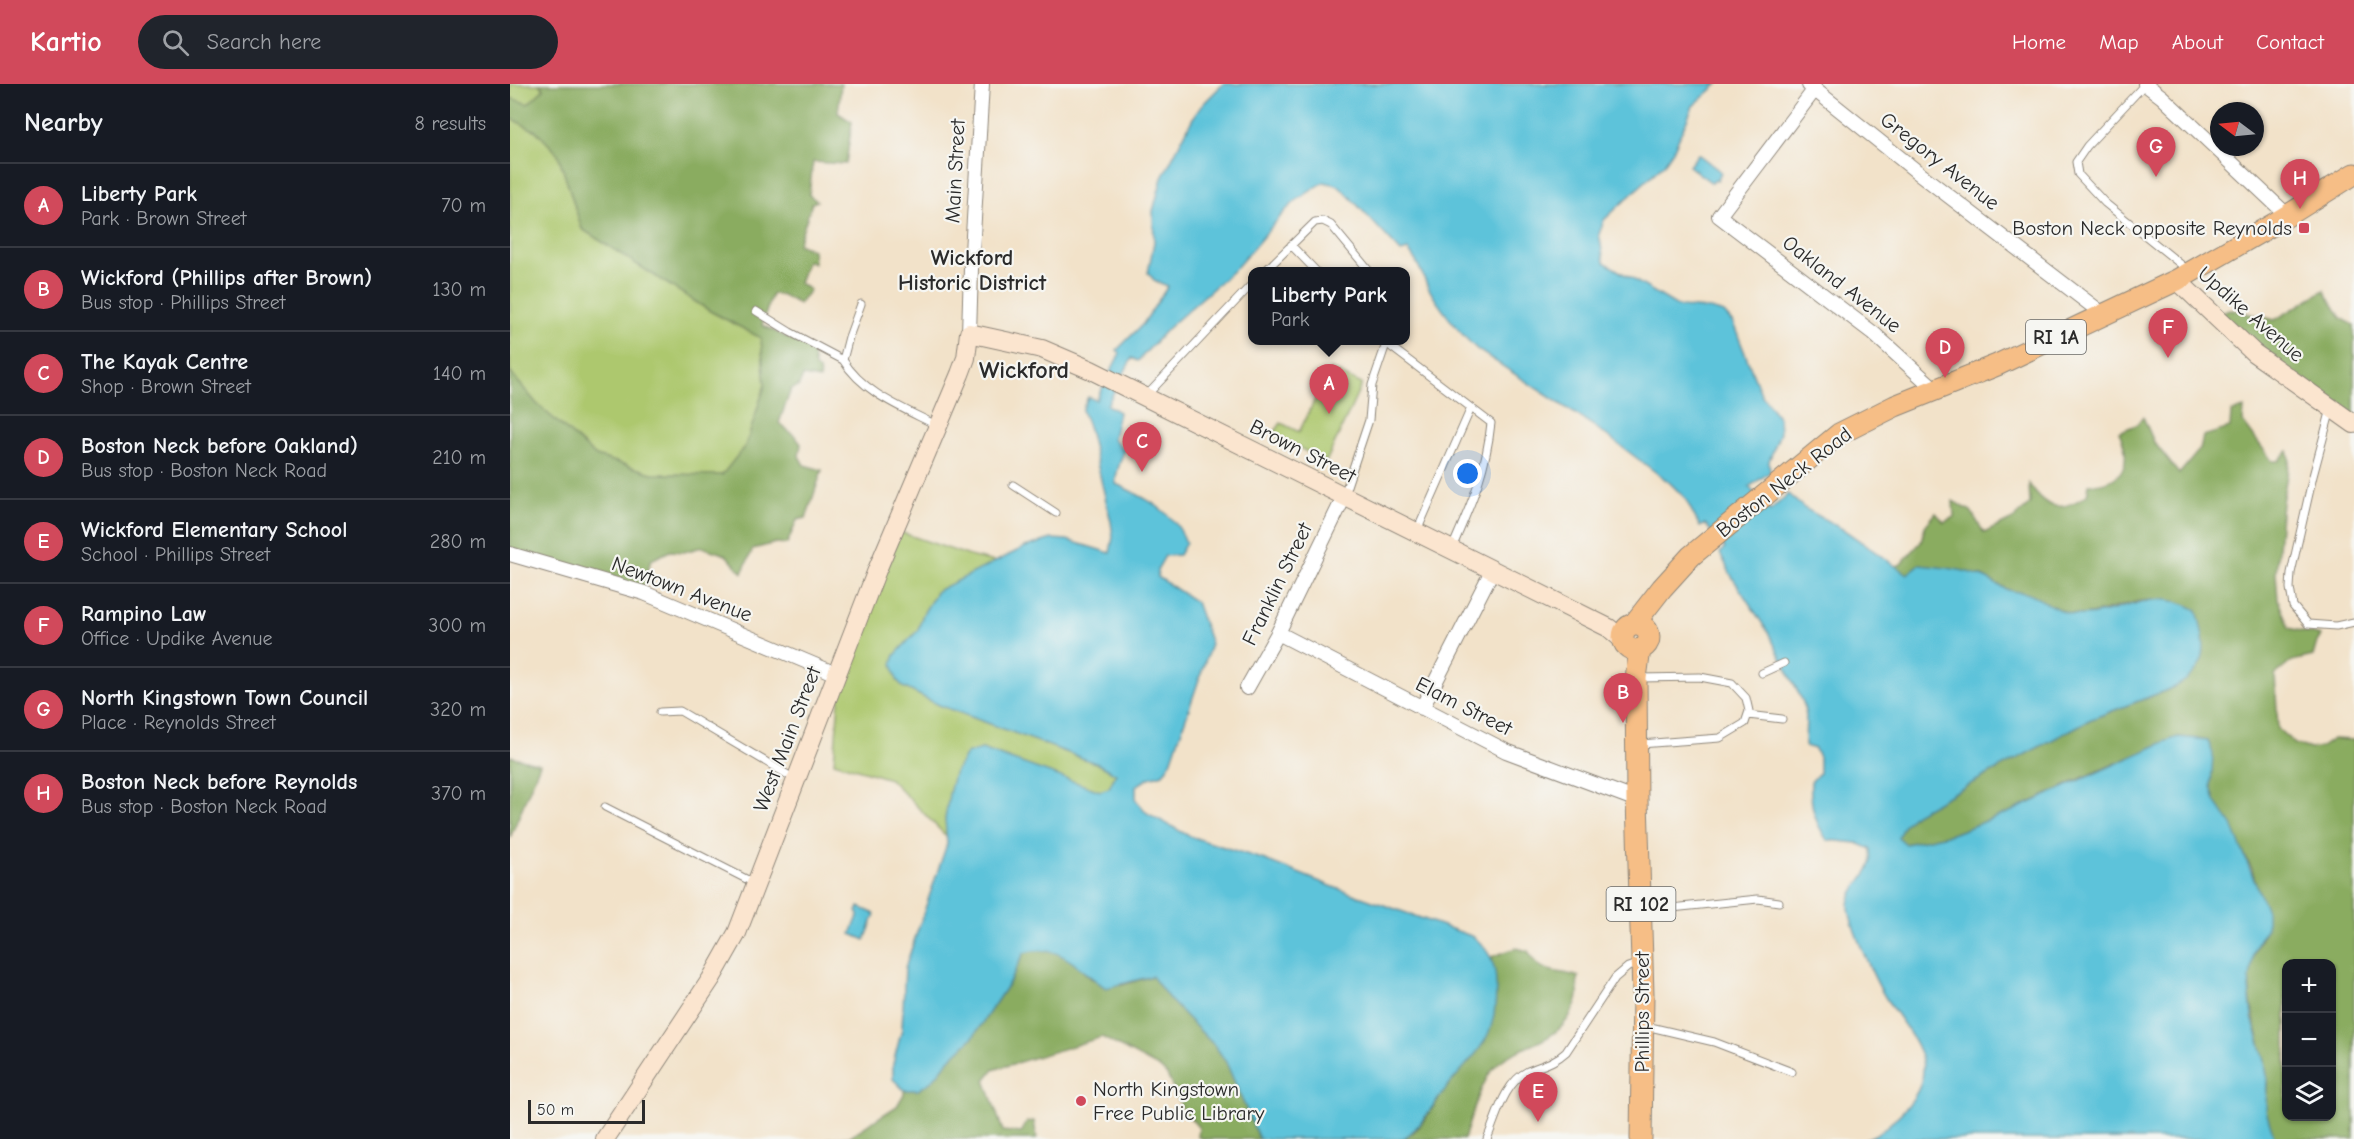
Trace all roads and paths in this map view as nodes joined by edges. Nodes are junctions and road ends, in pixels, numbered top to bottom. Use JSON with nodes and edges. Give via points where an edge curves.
{"nodes":[{"id":1,"x":982,"y":84,"type":"edge"},
{"id":2,"x":2145,"y":84,"type":"edge"},
{"id":3,"x":1812,"y":86,"type":"edge"},
{"id":4,"x":2354,"y":174,"type":"edge"},
{"id":5,"x":2288,"y":216,"type":"junction"},
{"id":6,"x":1291,"y":245,"type":"junction"},
{"id":7,"x":1269,"y":267,"type":"edge"},
{"id":8,"x":1312,"y":267,"type":"edge"},
{"id":9,"x":1366,"y":267,"type":"edge"},
{"id":10,"x":2184,"y":276,"type":"junction"},
{"id":11,"x":1248,"y":288,"type":"edge"},
{"id":12,"x":861,"y":304,"type":"dead end"},
{"id":13,"x":756,"y":310,"type":"dead end"},
{"id":14,"x":2103,"y":314,"type":"junction"},
{"id":15,"x":969,"y":333,"type":"junction"},
{"id":16,"x":1384,"y":345,"type":"edge"},
{"id":17,"x":1389,"y":345,"type":"edge"},
{"id":18,"x":843,"y":360,"type":"junction"},
{"id":19,"x":1936,"y":390,"type":"junction"},
{"id":20,"x":1145,"y":397,"type":"junction"},
{"id":21,"x":1471,"y":408,"type":"junction"},
{"id":22,"x":2332,"y":408,"type":"junction"},
{"id":23,"x":2354,"y":424,"type":"edge"},
{"id":24,"x":939,"y":426,"type":"junction"},
{"id":25,"x":1013,"y":485,"type":"dead end"},
{"id":26,"x":1344,"y":497,"type":"junction"},
{"id":27,"x":1056,"y":513,"type":"dead end"},
{"id":28,"x":1416,"y":533,"type":"junction"},
{"id":29,"x":1451,"y":550,"type":"junction"},
{"id":30,"x":510,"y":554,"type":"edge"},
{"id":31,"x":1492,"y":571,"type":"junction"},
{"id":32,"x":2354,"y":622,"type":"edge"},
{"id":33,"x":1278,"y":633,"type":"junction"},
{"id":34,"x":1631,"y":644,"type":"junction"},
{"id":35,"x":1784,"y":663,"type":"dead end"},
{"id":36,"x":1762,"y":673,"type":"dead end"},
{"id":37,"x":837,"y":674,"type":"junction"},
{"id":38,"x":1247,"y":688,"type":"dead end"},
{"id":39,"x":1422,"y":708,"type":"junction"},
{"id":40,"x":660,"y":711,"type":"dead end"},
{"id":41,"x":1748,"y":715,"type":"junction"},
{"id":42,"x":1782,"y":719,"type":"dead end"},
{"id":43,"x":1637,"y":744,"type":"junction"},
{"id":44,"x":795,"y":778,"type":"junction"},
{"id":45,"x":1637,"y":800,"type":"junction"},
{"id":46,"x":605,"y":807,"type":"dead end"},
{"id":47,"x":757,"y":885,"type":"junction"},
{"id":48,"x":1779,"y":902,"type":"dead end"},
{"id":49,"x":1641,"y":911,"type":"junction"},
{"id":50,"x":1642,"y":962,"type":"junction"},
{"id":51,"x":1643,"y":1026,"type":"junction"},
{"id":52,"x":1792,"y":1072,"type":"dead end"},
{"id":53,"x":605,"y":1139,"type":"edge"},
{"id":54,"x":1487,"y":1139,"type":"edge"},
{"id":55,"x":1641,"y":1139,"type":"edge"}],
"edges":[{"from":1,"to":15,"type":"street","name":"Main Street"},
{"from":2,"to":5,"type":"street"},
{"from":2,"to":10,"type":"lane","via":[[2087,146],[2076,162],[2078,174]]},
{"from":3,"to":14,"type":"street","name":"Gregory Avenue"},
{"from":3,"to":19,"type":"street","name":"Oakland Avenue","via":[[1719,216],[1873,333]]},
{"from":4,"to":5,"type":"main road","name":"Boston Neck Road","number":"RI 1A"},
{"from":5,"to":10,"type":"main road","name":"Boston Neck Road","number":"RI 1A"},
{"from":6,"to":7,"type":"lane"},
{"from":6,"to":8,"type":"lane"},
{"from":6,"to":9,"type":"lane","via":[[1315,222],[1323,221],[1332,225]]},
{"from":10,"to":14,"type":"main road","name":"Boston Neck Road","number":"RI 1A"},
{"from":10,"to":22,"type":"main road","name":"Updike Avenue","via":[[2254,353]]},
{"from":11,"to":20,"type":"lane"},
{"from":12,"to":18,"type":"lane"},
{"from":13,"to":18,"type":"lane"},
{"from":14,"to":19,"type":"main road","name":"Boston Neck Road","number":"RI 1A"},
{"from":15,"to":20,"type":"main road","name":"Brown Street","via":[[1042,349]]},
{"from":15,"to":24,"type":"main road","name":"West Main Street","via":[[966,358]]},
{"from":16,"to":26,"type":"lane","via":[[1372,385],[1369,420]]},
{"from":17,"to":21,"type":"lane"},
{"from":18,"to":24,"type":"lane","via":[[872,390]]},
{"from":19,"to":34,"type":"main road","name":"Boston Neck Road","number":"RI 1A","via":[[1839,434],[1760,498],[1691,556],[1662,588]]},
{"from":20,"to":26,"type":"main road","name":"Brown Street"},
{"from":21,"to":28,"type":"lane"},
{"from":21,"to":29,"type":"lane","via":[[1491,423],[1488,451],[1477,491]]},
{"from":22,"to":23,"type":"main road","name":"Updike Avenue"},
{"from":22,"to":32,"type":"lane","via":[[2297,538],[2291,599],[2296,612],[2308,624],[2336,626]]},
{"from":24,"to":37,"type":"main road","name":"West Main Street"},
{"from":25,"to":27,"type":"lane"},
{"from":26,"to":28,"type":"main road","name":"Brown Street"},
{"from":26,"to":33,"type":"street","name":"Franklin Street"},
{"from":28,"to":29,"type":"main road","name":"Brown Street"},
{"from":29,"to":31,"type":"main road","name":"Brown Street"},
{"from":30,"to":37,"type":"street","name":"Newtown Avenue","via":[[644,593]]},
{"from":31,"to":34,"type":"main road","name":"Brown Street"},
{"from":31,"to":39,"type":"street"},
{"from":33,"to":38,"type":"street","name":"Franklin Street"},
{"from":33,"to":39,"type":"street","name":"Elam Street"},
{"from":34,"to":41,"type":"lane","via":[[1700,677],[1732,683],[1746,698]]},
{"from":34,"to":43,"type":"main road","name":"Phillips Street","number":"RI 102"},
{"from":35,"to":36,"type":"lane"},
{"from":37,"to":44,"type":"main road","name":"West Main Street"},
{"from":39,"to":45,"type":"street","name":"Elam Street","via":[[1506,751]]},
{"from":40,"to":44,"type":"lane","via":[[680,711]]},
{"from":41,"to":42,"type":"lane"},
{"from":41,"to":43,"type":"lane","via":[[1744,723],[1720,738]]},
{"from":43,"to":45,"type":"main road","name":"Phillips Street","number":"RI 102"},
{"from":44,"to":47,"type":"main road","name":"West Main Street"},
{"from":45,"to":49,"type":"main road","name":"Phillips Street","number":"RI 102"},
{"from":46,"to":47,"type":"lane"},
{"from":47,"to":53,"type":"main road","name":"West Main Street","via":[[723,960]]},
{"from":48,"to":49,"type":"lane","via":[[1758,899]]},
{"from":49,"to":50,"type":"main road","name":"Phillips Street","number":"RI 102"},
{"from":50,"to":51,"type":"main road","name":"Phillips Street","number":"RI 102"},
{"from":50,"to":54,"type":"lane","via":[[1615,978],[1566,1052],[1514,1083]]},
{"from":51,"to":52,"type":"lane","via":[[1714,1042]]},
{"from":51,"to":55,"type":"main road","name":"Phillips Street","number":"RI 102"}]}
